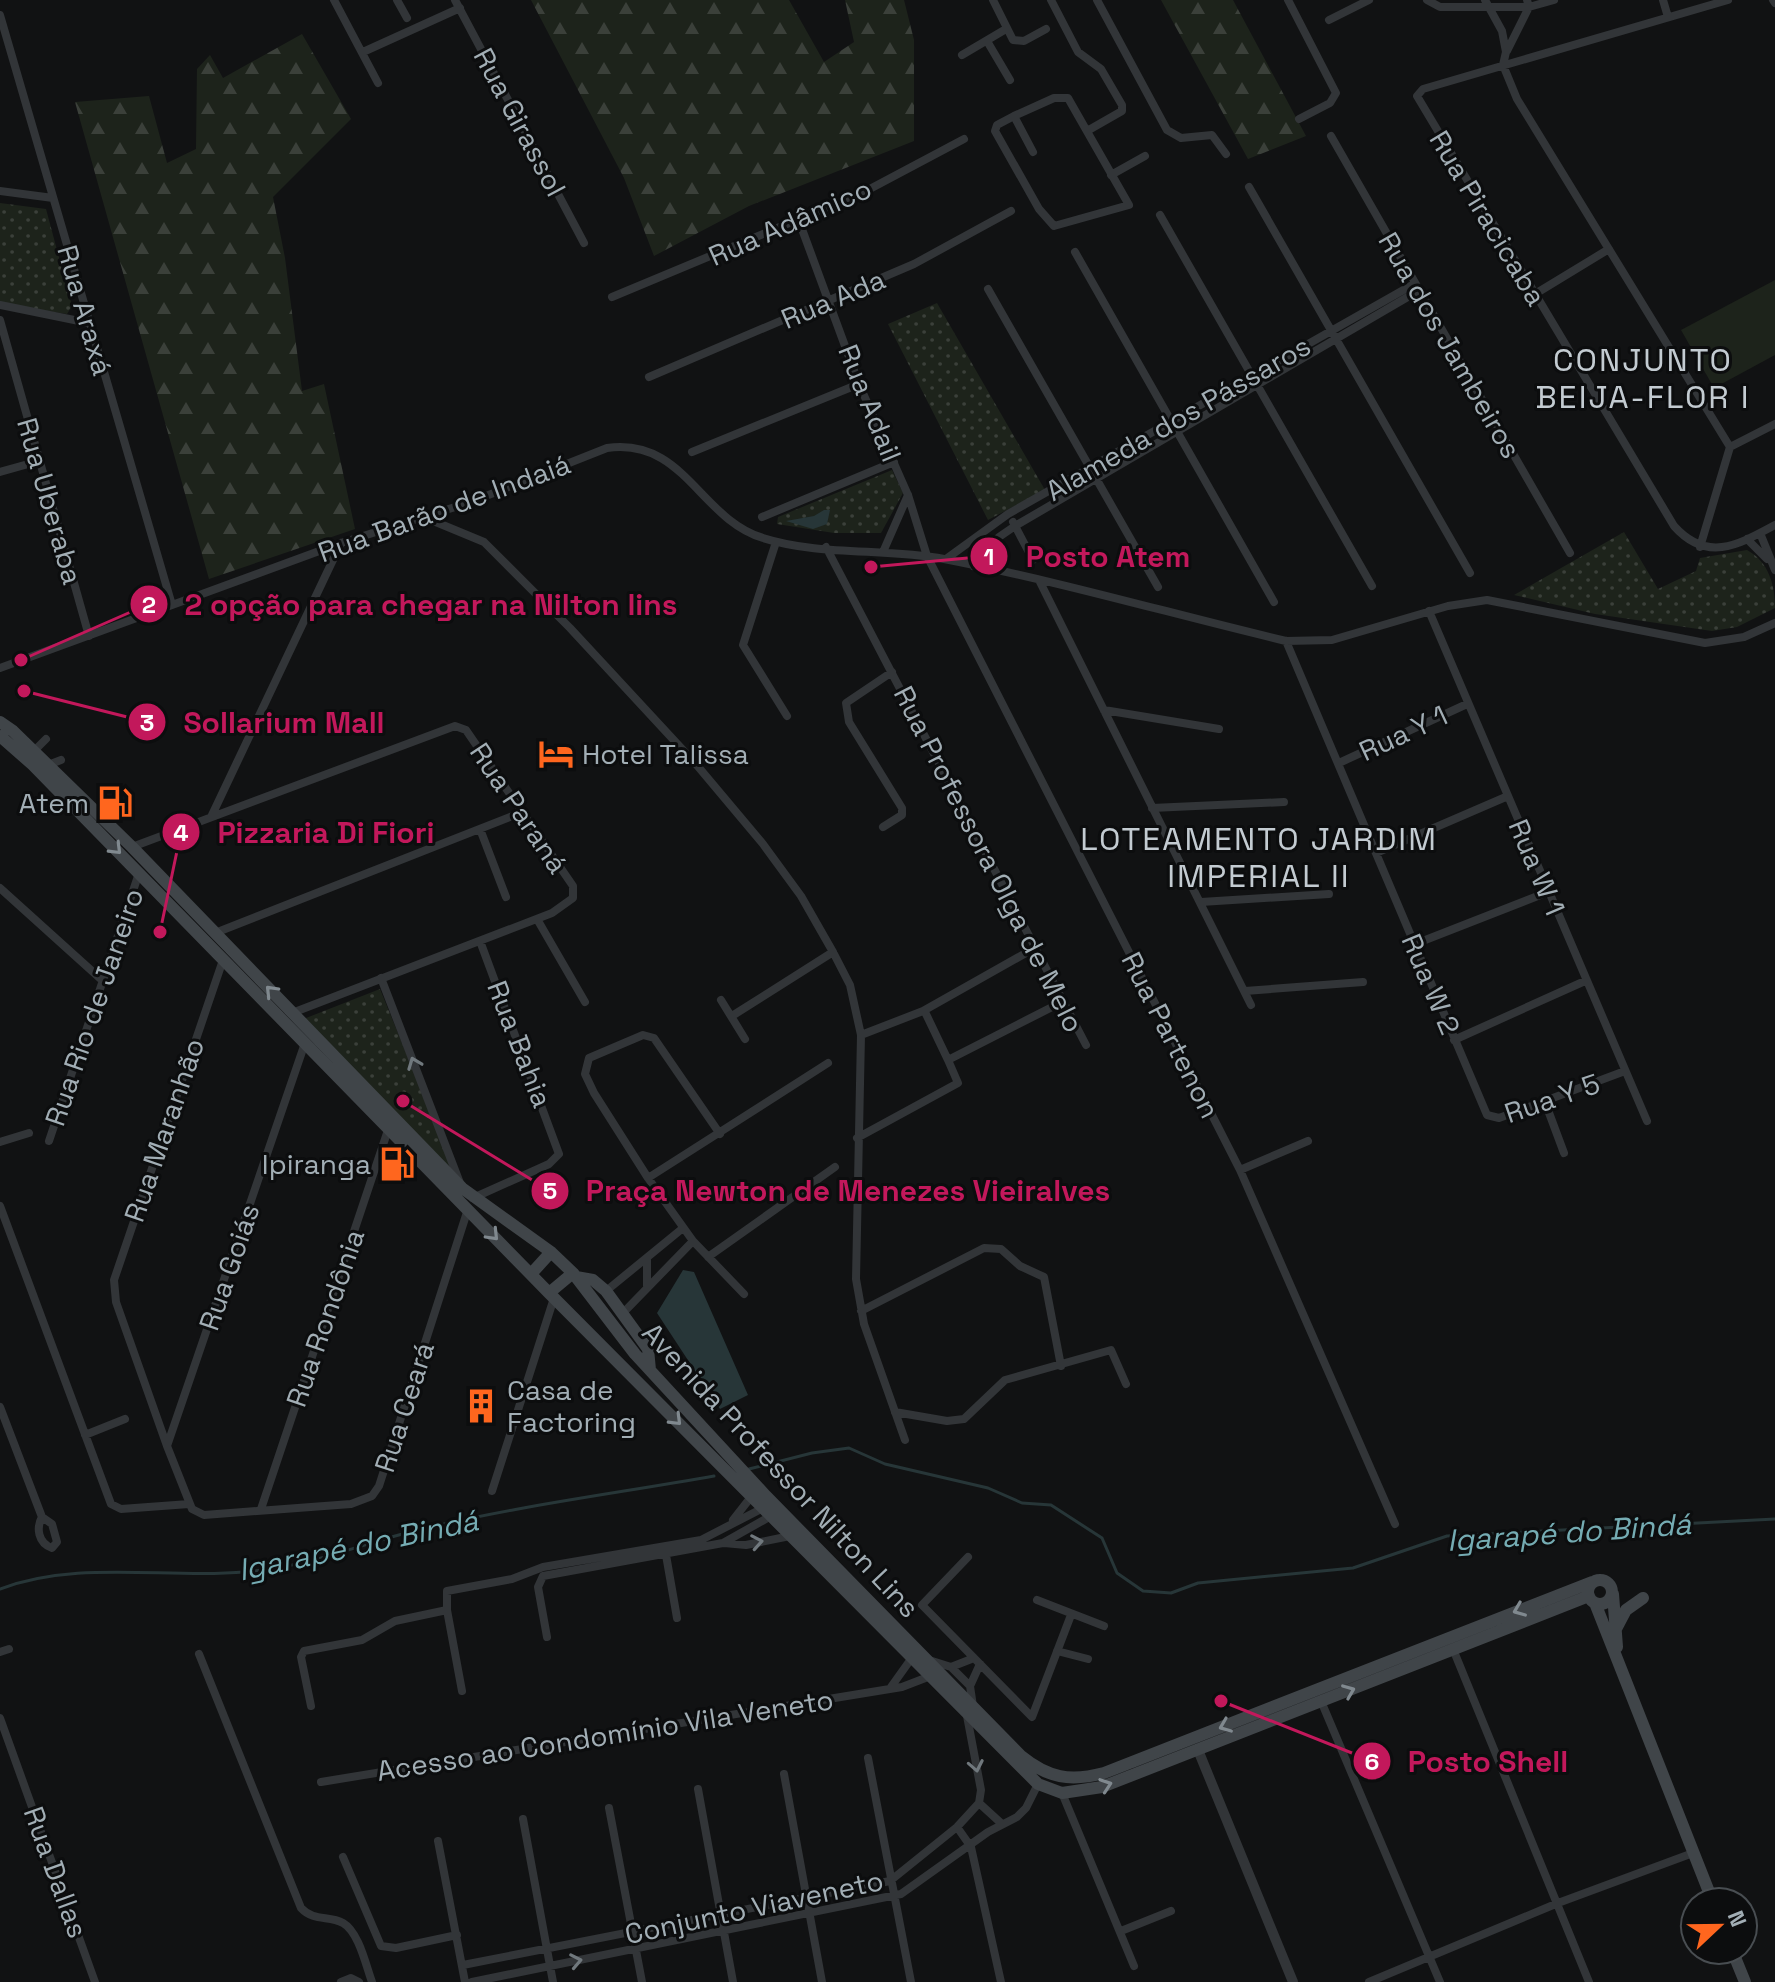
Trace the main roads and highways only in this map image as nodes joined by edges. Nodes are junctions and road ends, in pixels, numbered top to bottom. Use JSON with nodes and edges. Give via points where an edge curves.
{"nodes":[{"id":1,"x":0,"y":715,"type":"edge"},
{"id":2,"x":0,"y":722,"type":"edge"},
{"id":3,"x":13,"y":731,"type":"junction"},
{"id":4,"x":0,"y":736,"type":"edge"},
{"id":5,"x":470,"y":1204,"type":"junction"},
{"id":6,"x":551,"y":1252,"type":"junction"},
{"id":7,"x":531,"y":1274,"type":"junction"},
{"id":8,"x":575,"y":1275,"type":"junction"},
{"id":9,"x":551,"y":1296,"type":"junction"},
{"id":10,"x":650,"y":1370,"type":"junction"},
{"id":11,"x":728,"y":1464,"type":"junction"},
{"id":12,"x":742,"y":1479,"type":"junction"},
{"id":13,"x":1592,"y":1582,"type":"junction"},
{"id":14,"x":1613,"y":1594,"type":"junction"},
{"id":15,"x":1643,"y":1598,"type":"dead end"},
{"id":16,"x":1592,"y":1600,"type":"junction"},
{"id":17,"x":1616,"y":1629,"type":"junction"},
{"id":18,"x":1618,"y":1659,"type":"junction"},
{"id":19,"x":970,"y":1712,"type":"junction"},
{"id":20,"x":1706,"y":1886,"type":"edge"}],
"edges":[{"from":1,"to":3,"type":"main road"},
{"from":2,"to":3,"type":"main road","name":"Avenida Professor Nilton Lins"},
{"from":5,"to":3,"type":"main road","name":"Avenida Professor Nilton Lins","one_way":true,"via":[[462,1188]]},
{"from":4,"to":5,"type":"main road","name":"Avenida Professor Nilton Lins","one_way":true},
{"from":5,"to":6,"type":"main road","name":"Avenida Professor Nilton Lins"},
{"from":5,"to":7,"type":"main road","name":"Avenida Professor Nilton Lins","one_way":true},
{"from":6,"to":7,"type":"main road"},
{"from":6,"to":8,"type":"main road","name":"Avenida Professor Nilton Lins"},
{"from":7,"to":9,"type":"main road","name":"Avenida Professor Nilton Lins"},
{"from":8,"to":9,"type":"main road"},
{"from":8,"to":10,"type":"main road","name":"Avenida Professor Nilton Lins"},
{"from":8,"to":10,"type":"main road","via":[[606,1291],[648,1349]]},
{"from":9,"to":11,"type":"main road","name":"Avenida Professor Nilton Lins","one_way":true},
{"from":10,"to":11,"type":"main road","name":"Avenida Professor Nilton Lins"},
{"from":11,"to":12,"type":"main road","name":"Avenida Professor Nilton Lins"},
{"from":12,"to":19,"type":"main road","name":"Avenida Professor Nilton Lins","via":[[928,1660]]},
{"from":12,"to":19,"type":"main road","name":"Avenida Professor Nilton Lins","via":[[751,1497],[928,1677]]},
{"from":13,"to":14,"type":"main road","via":[[1606,1581]]},
{"from":13,"to":16,"type":"main road"},
{"from":13,"to":19,"type":"main road","name":"Avenida Professor Nilton Lins","one_way":true,"via":[[1088,1777],[1045,1773]]},
{"from":14,"to":16,"type":"main road","name":"Avenida Professor Nilton Lins","via":[[1604,1604]]},
{"from":14,"to":17,"type":"main road"},
{"from":15,"to":17,"type":"main road","via":[[1626,1610]]},
{"from":16,"to":18,"type":"main road"},
{"from":19,"to":16,"type":"main road","name":"Avenida Professor Nilton Lins","one_way":true,"via":[[1038,1784],[1062,1793],[1102,1787]]},
{"from":17,"to":18,"type":"main road"},
{"from":18,"to":20,"type":"main road"}]}
